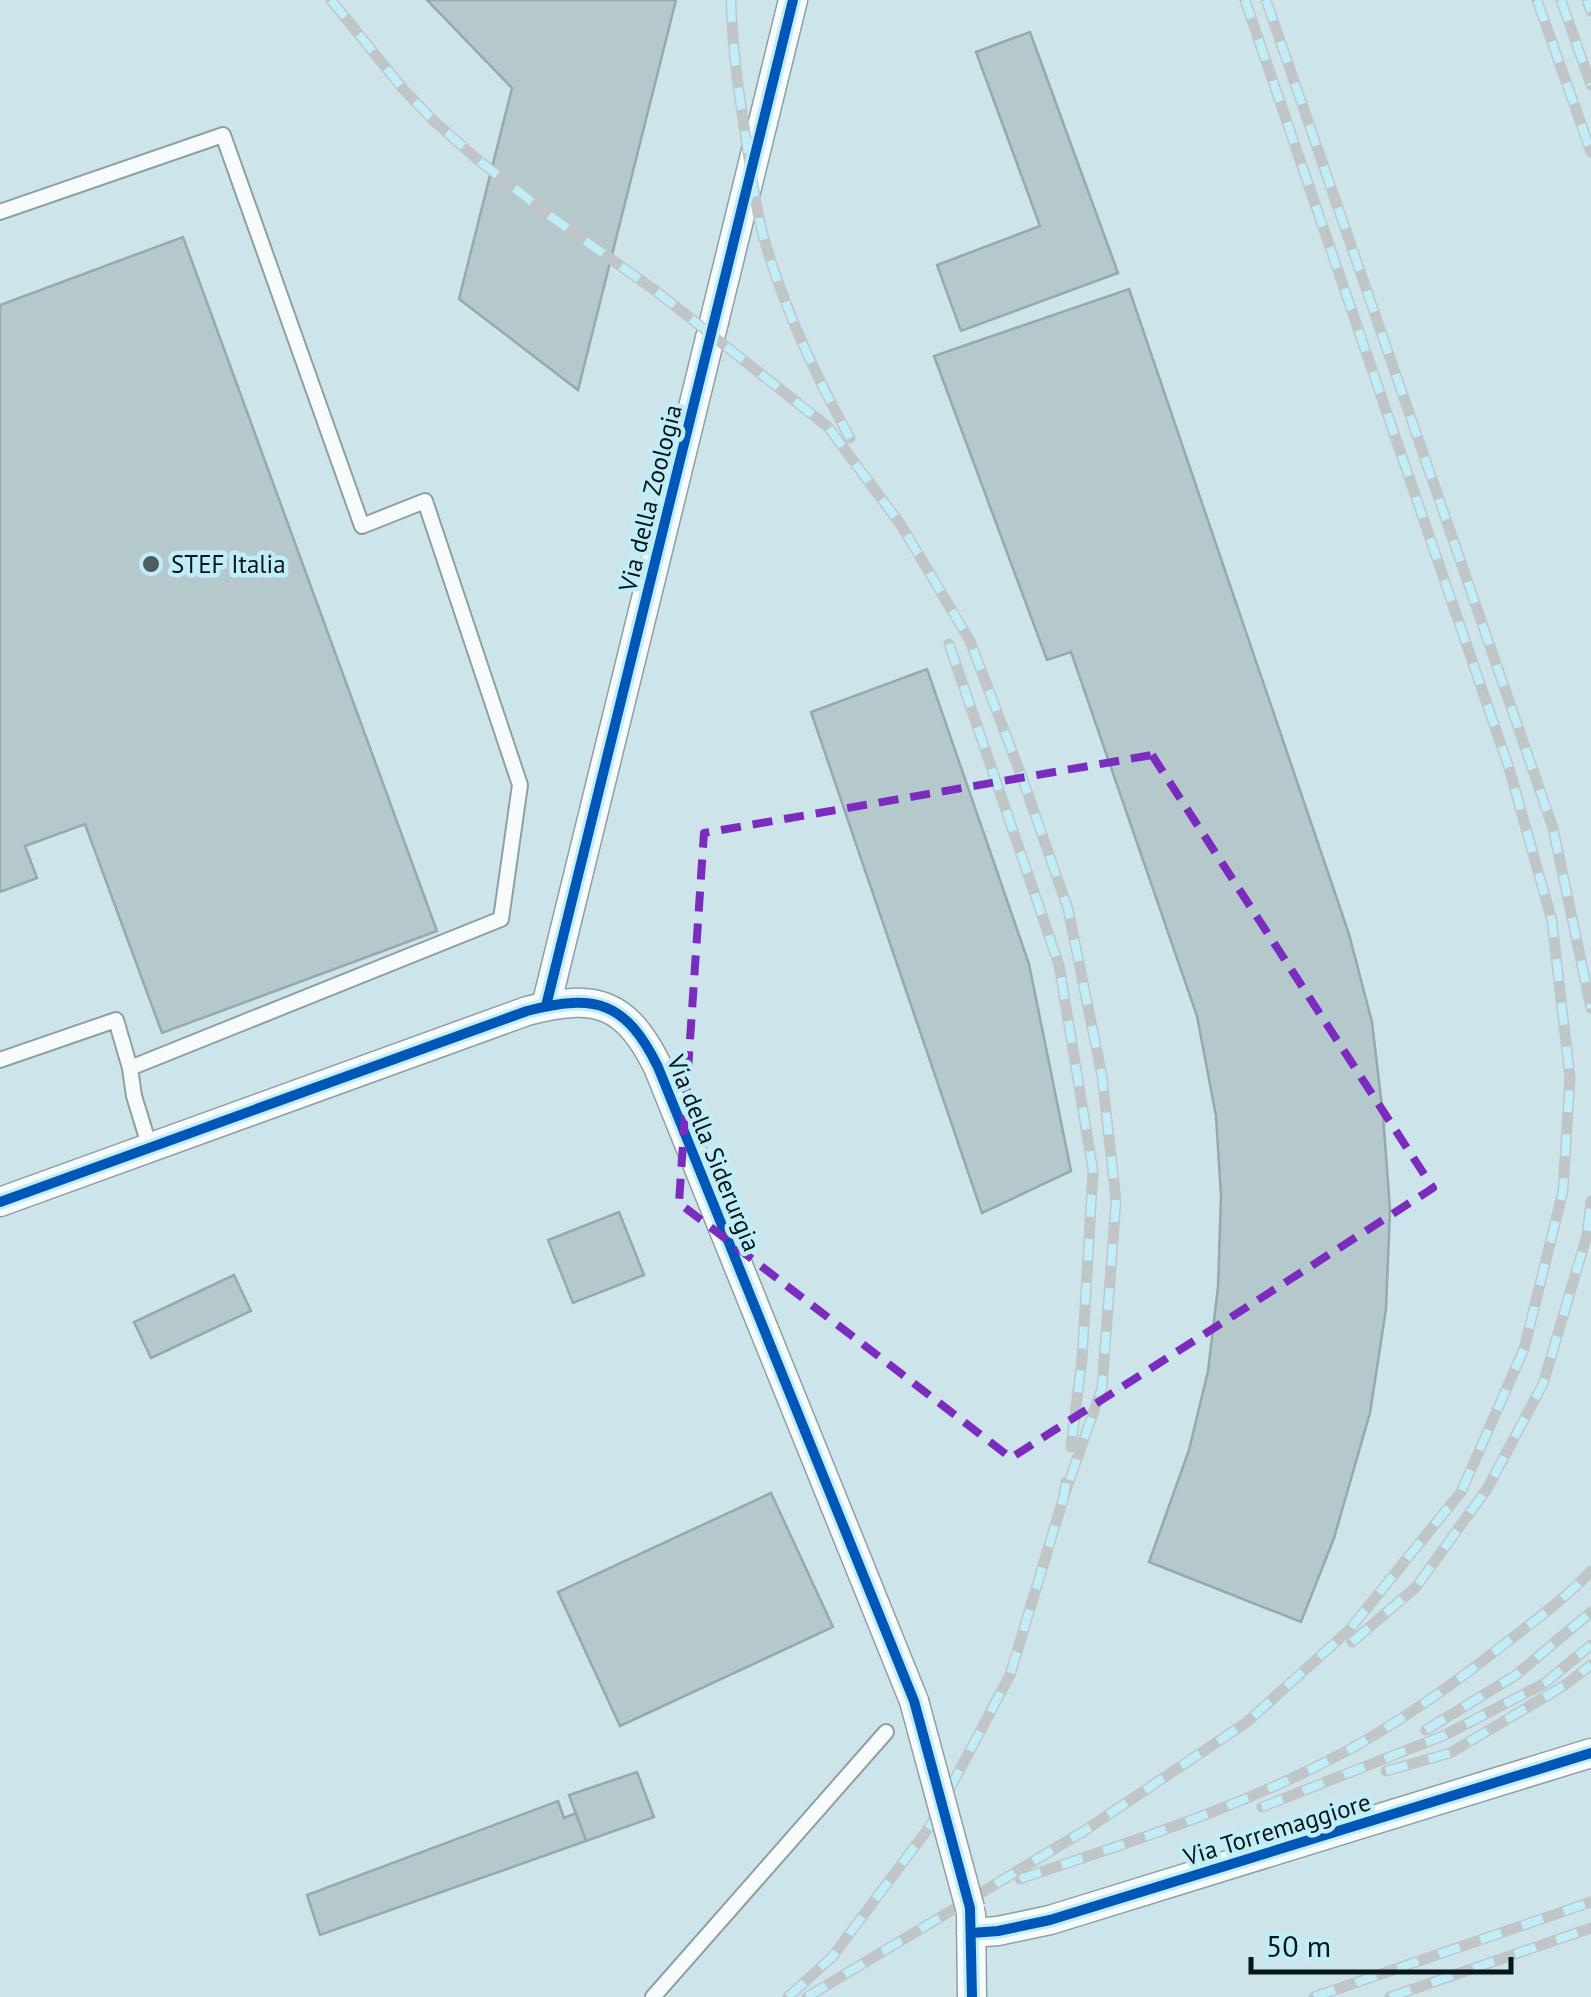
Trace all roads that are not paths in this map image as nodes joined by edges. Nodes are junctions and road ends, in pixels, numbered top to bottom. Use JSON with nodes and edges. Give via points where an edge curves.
{"nodes":[{"id":1,"x":793,"y":0,"type":"edge"},
{"id":2,"x":0,"y":212,"type":"edge"},
{"id":3,"x":546,"y":1006,"type":"junction"},
{"id":4,"x":0,"y":1060,"type":"edge"},
{"id":5,"x":130,"y":1068,"type":"junction"},
{"id":6,"x":150,"y":1148,"type":"junction"},
{"id":7,"x":0,"y":1202,"type":"edge"},
{"id":8,"x":886,"y":1732,"type":"dead end"},
{"id":9,"x":1591,"y":1753,"type":"edge"},
{"id":10,"x":971,"y":1920,"type":"junction"},
{"id":11,"x":972,"y":1995,"type":"edge"},
{"id":12,"x":653,"y":1997,"type":"edge"}],
"edges":[{"from":1,"to":3,"type":"street","name":"Via della Zoologia"},
{"from":2,"to":5,"type":"lane","via":[[223,135],[362,526],[424,501],[520,786],[501,919]]},
{"from":3,"to":6,"type":"street","name":"Via della Siderurgia"},
{"from":3,"to":10,"type":"street","name":"Via della Siderurgia","bridge":true,"via":[[577,1002],[607,1008],[630,1023],[658,1067],[914,1701]]},
{"from":4,"to":5,"type":"lane","via":[[116,1020]]},
{"from":5,"to":6,"type":"lane"},
{"from":6,"to":7,"type":"street","name":"Via della Siderurgia"},
{"from":8,"to":12,"type":"lane"},
{"from":9,"to":10,"type":"street","name":"Via Torremaggiore","via":[[1050,1920],[998,1930]]},
{"from":10,"to":11,"type":"street"}]}
